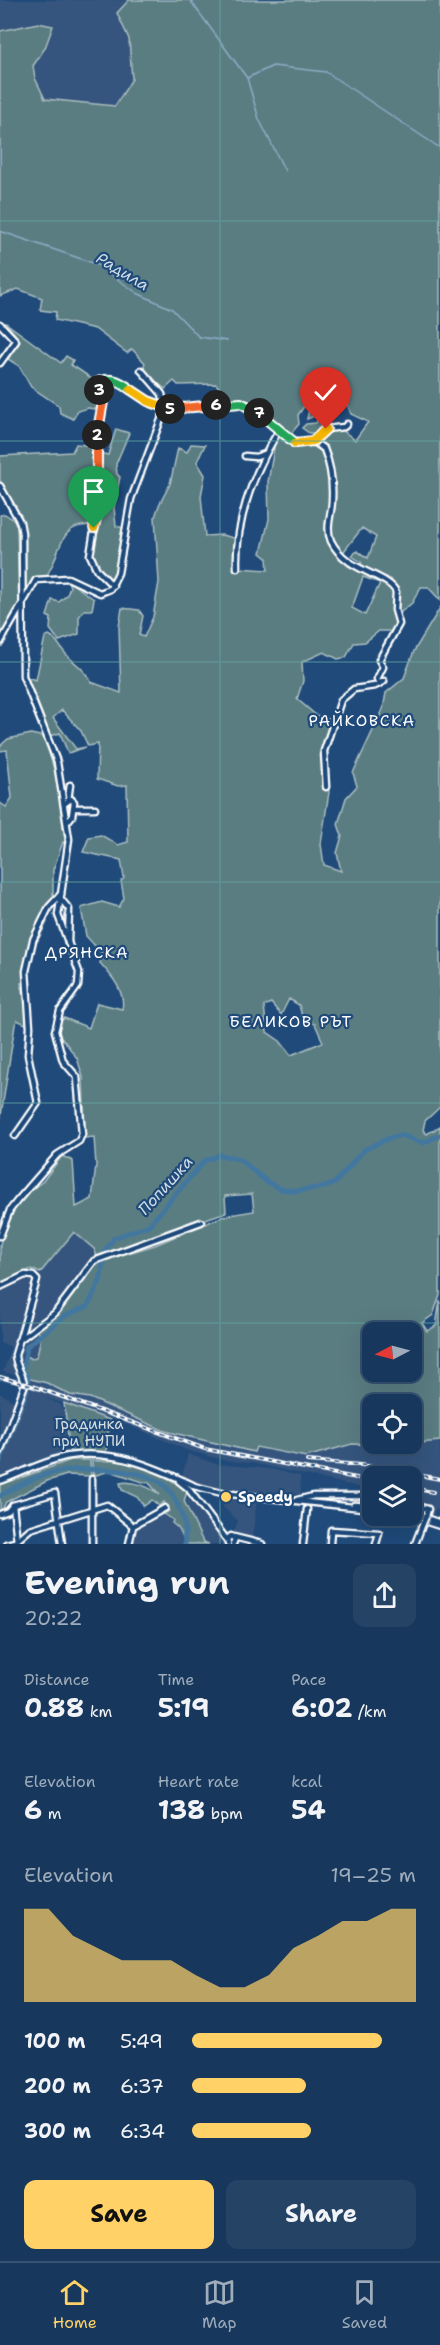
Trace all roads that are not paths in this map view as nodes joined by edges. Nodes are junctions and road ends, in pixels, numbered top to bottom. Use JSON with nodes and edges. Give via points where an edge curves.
{"nodes":[{"id":1,"x":0,"y":324,"type":"edge"},
{"id":2,"x":0,"y":363,"type":"edge"},
{"id":3,"x":141,"y":370,"type":"dead end"},
{"id":4,"x":165,"y":408,"type":"junction"},
{"id":5,"x":347,"y":424,"type":"dead end"},
{"id":6,"x":279,"y":430,"type":"junction"},
{"id":7,"x":313,"y":441,"type":"junction"},
{"id":8,"x":265,"y":454,"type":"junction"},
{"id":9,"x":245,"y":456,"type":"dead end"},
{"id":10,"x":0,"y":486,"type":"edge"},
{"id":11,"x":237,"y":568,"type":"dead end"},
{"id":12,"x":113,"y":586,"type":"junction"},
{"id":13,"x":21,"y":610,"type":"junction"},
{"id":14,"x":0,"y":644,"type":"edge"},
{"id":15,"x":70,"y":785,"type":"dead end"},
{"id":16,"x":326,"y":787,"type":"dead end"},
{"id":17,"x":66,"y":802,"type":"junction"},
{"id":18,"x":73,"y":808,"type":"junction"},
{"id":19,"x":95,"y":808,"type":"dead end"},
{"id":20,"x":67,"y":822,"type":"junction"},
{"id":21,"x":61,"y":896,"type":"junction"},
{"id":22,"x":68,"y":944,"type":"junction"},
{"id":23,"x":15,"y":1136,"type":"dead end"},
{"id":24,"x":201,"y":1222,"type":"dead end"},
{"id":25,"x":0,"y":1236,"type":"edge"},
{"id":26,"x":0,"y":1287,"type":"edge"},
{"id":27,"x":18,"y":1341,"type":"junction"},
{"id":28,"x":0,"y":1452,"type":"edge"},
{"id":29,"x":92,"y":1479,"type":"dead end"},
{"id":30,"x":0,"y":1481,"type":"edge"},
{"id":31,"x":192,"y":1488,"type":"junction"},
{"id":32,"x":202,"y":1491,"type":"junction"},
{"id":33,"x":208,"y":1491,"type":"junction"},
{"id":34,"x":362,"y":1496,"type":"edge"},
{"id":35,"x":199,"y":1501,"type":"junction"},
{"id":36,"x":294,"y":1501,"type":"junction"},
{"id":37,"x":13,"y":1505,"type":"junction"},
{"id":38,"x":362,"y":1507,"type":"edge"},
{"id":39,"x":92,"y":1508,"type":"junction"},
{"id":40,"x":165,"y":1508,"type":"dead end"},
{"id":41,"x":422,"y":1508,"type":"edge"},
{"id":42,"x":307,"y":1509,"type":"dead end"},
{"id":43,"x":0,"y":1514,"type":"edge"},
{"id":44,"x":422,"y":1517,"type":"edge"},
{"id":45,"x":58,"y":1519,"type":"junction"},
{"id":46,"x":422,"y":1519,"type":"edge"},
{"id":47,"x":440,"y":1524,"type":"edge"},
{"id":48,"x":133,"y":1526,"type":"junction"},
{"id":49,"x":422,"y":1526,"type":"edge"},
{"id":50,"x":422,"y":1526,"type":"edge"},
{"id":51,"x":230,"y":1541,"type":"edge"},
{"id":52,"x":17,"y":1542,"type":"edge"},
{"id":53,"x":6,"y":1544,"type":"edge"},
{"id":54,"x":62,"y":1544,"type":"edge"},
{"id":55,"x":92,"y":1544,"type":"edge"},
{"id":56,"x":129,"y":1544,"type":"edge"},
{"id":57,"x":262,"y":1544,"type":"edge"},
{"id":58,"x":303,"y":1544,"type":"edge"},
{"id":59,"x":330,"y":1544,"type":"edge"},
{"id":60,"x":376,"y":1544,"type":"edge"},
{"id":61,"x":415,"y":1544,"type":"edge"}],
"edges":[{"from":1,"to":2,"type":"street","via":[[16,341]]},
{"from":3,"to":4,"type":"street","via":[[162,394]]},
{"from":4,"to":6,"type":"street","via":[[241,403]]},
{"from":4,"to":12,"type":"street","via":[[131,499]]},
{"from":4,"to":12,"type":"street","via":[[113,379],[96,383],[103,402],[96,450],[98,508],[90,555],[97,570]]},
{"from":5,"to":7,"type":"street","via":[[326,429]]},
{"from":6,"to":7,"type":"street","via":[[295,442]]},
{"from":6,"to":8,"type":"street"},
{"from":7,"to":16,"type":"street","via":[[324,449],[329,467],[333,496],[328,523],[330,540],[357,569],[390,584],[396,592],[399,624],[379,660],[383,669],[377,678],[381,682],[354,689],[341,700],[324,751]]},
{"from":8,"to":9,"type":"street"},
{"from":8,"to":11,"type":"street","via":[[239,528]]},
{"from":10,"to":13,"type":"street","via":[[22,533]]},
{"from":12,"to":13,"type":"street","via":[[100,593],[68,578],[38,579]]},
{"from":13,"to":14,"type":"street"},
{"from":13,"to":17,"type":"street","via":[[24,681],[55,754]]},
{"from":15,"to":17,"type":"street"},
{"from":17,"to":18,"type":"street","via":[[73,801]]},
{"from":17,"to":20,"type":"street"},
{"from":18,"to":19,"type":"street"},
{"from":18,"to":20,"type":"street"},
{"from":20,"to":21,"type":"street","via":[[69,852]]},
{"from":21,"to":22,"type":"street","via":[[58,915]]},
{"from":21,"to":22,"type":"street","via":[[69,909]]},
{"from":21,"to":23,"type":"street","via":[[49,907],[28,952],[28,1055],[38,1103]]},
{"from":22,"to":25,"type":"street","via":[[79,980],[58,1016],[54,1031],[63,1061],[77,1077],[81,1139],[57,1155],[17,1201]]},
{"from":24,"to":27,"type":"street","via":[[90,1264],[50,1317]]},
{"from":26,"to":27,"type":"street","via":[[26,1275],[36,1279]]},
{"from":27,"to":28,"type":"street","via":[[15,1361],[25,1380],[24,1387]]},
{"from":29,"to":39,"type":"street"},
{"from":30,"to":31,"type":"street","via":[[67,1456],[91,1455],[119,1457],[172,1475]]},
{"from":31,"to":32,"type":"street"},
{"from":31,"to":33,"type":"street"},
{"from":31,"to":35,"type":"street"},
{"from":32,"to":33,"type":"street"},
{"from":32,"to":35,"type":"street"},
{"from":33,"to":36,"type":"street"},
{"from":34,"to":36,"type":"street","via":[[313,1496]]},
{"from":35,"to":51,"type":"street"},
{"from":36,"to":38,"type":"street"},
{"from":37,"to":43,"type":"street"},
{"from":37,"to":45,"type":"street","via":[[55,1493]]},
{"from":37,"to":52,"type":"street"},
{"from":39,"to":45,"type":"street"},
{"from":39,"to":48,"type":"street","via":[[107,1505]]},
{"from":39,"to":55,"type":"street"},
{"from":40,"to":48,"type":"street"},
{"from":41,"to":49,"type":"street","bridge":true,"via":[[428,1509]]},
{"from":42,"to":58,"type":"street"},
{"from":44,"to":47,"type":"street"},
{"from":45,"to":52,"type":"street","via":[[30,1529]]},
{"from":45,"to":54,"type":"street"},
{"from":46,"to":47,"type":"street"},
{"from":48,"to":56,"type":"street"},
{"from":50,"to":61,"type":"street","bridge":true},
{"from":51,"to":57,"type":"street"},
{"from":52,"to":53,"type":"street"},
{"from":59,"to":60,"type":"street","via":[[332,1530],[379,1533]]}]}
